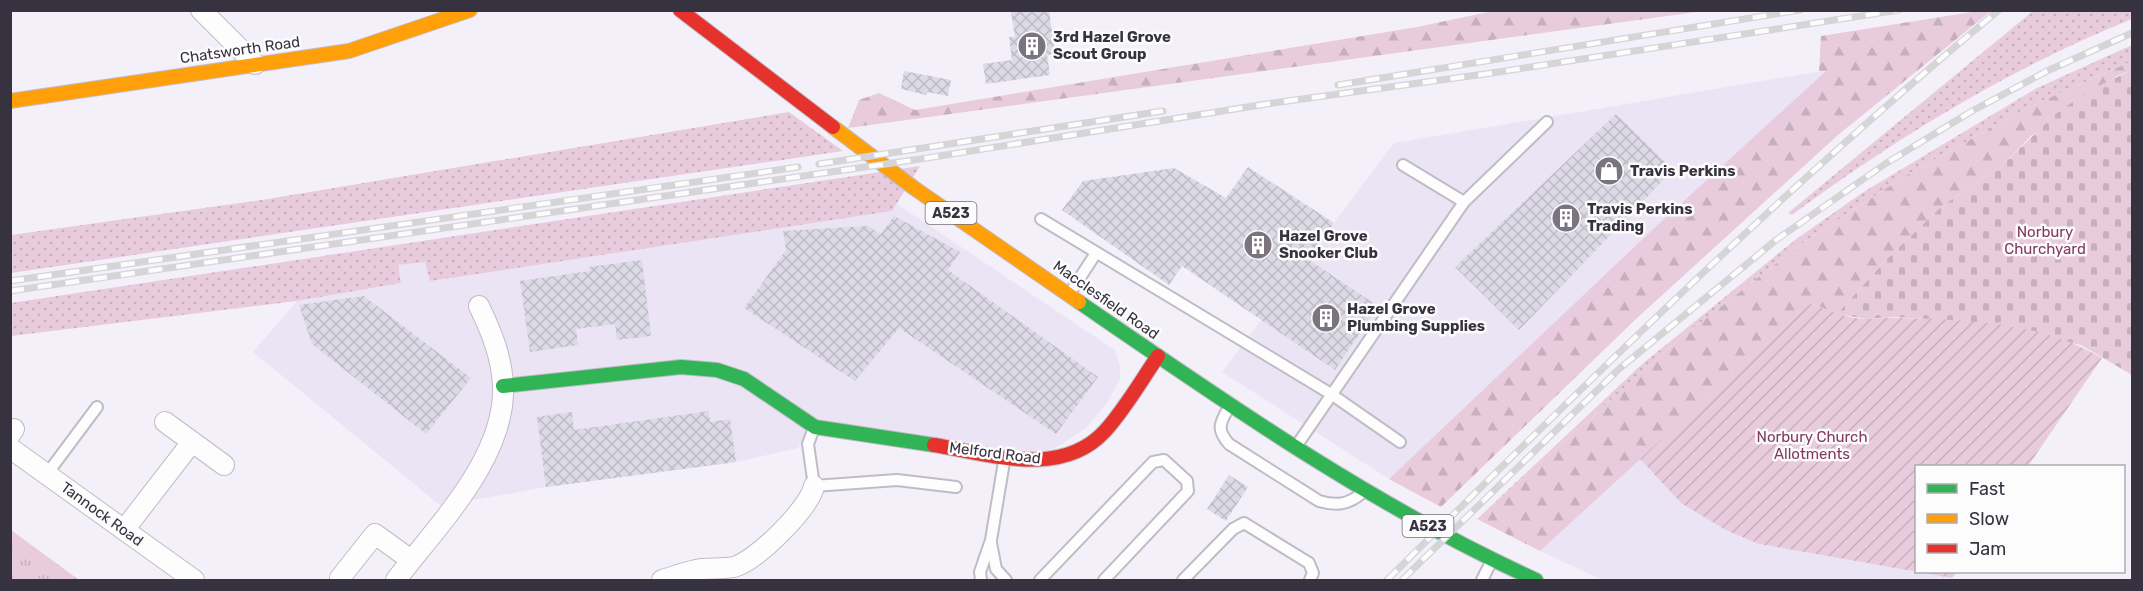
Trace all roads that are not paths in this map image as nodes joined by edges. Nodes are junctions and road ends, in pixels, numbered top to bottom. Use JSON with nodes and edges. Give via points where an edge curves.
{"nodes":[{"id":1,"x":201,"y":10,"type":"edge"},
{"id":2,"x":470,"y":10,"type":"edge"},
{"id":3,"x":680,"y":10,"type":"edge"},
{"id":4,"x":255,"y":64,"type":"junction"},
{"id":5,"x":10,"y":101,"type":"edge"},
{"id":6,"x":1548,"y":122,"type":"dead end"},
{"id":7,"x":1403,"y":165,"type":"dead end"},
{"id":8,"x":1464,"y":202,"type":"junction"},
{"id":9,"x":1041,"y":219,"type":"dead end"},
{"id":10,"x":1096,"y":254,"type":"junction"},
{"id":11,"x":1070,"y":293,"type":"junction"},
{"id":12,"x":479,"y":306,"type":"dead end"},
{"id":13,"x":1158,"y":356,"type":"junction"},
{"id":14,"x":503,"y":386,"type":"junction"},
{"id":15,"x":1331,"y":394,"type":"junction"},
{"id":16,"x":1230,"y":406,"type":"junction"},
{"id":17,"x":97,"y":408,"type":"dead end"},
{"id":18,"x":165,"y":423,"type":"dead end"},
{"id":19,"x":815,"y":427,"type":"junction"},
{"id":20,"x":12,"y":437,"type":"edge"},
{"id":21,"x":192,"y":442,"type":"junction"},
{"id":22,"x":1400,"y":442,"type":"dead end"},
{"id":23,"x":1295,"y":449,"type":"junction"},
{"id":24,"x":1005,"y":456,"type":"junction"},
{"id":25,"x":224,"y":465,"type":"dead end"},
{"id":26,"x":47,"y":474,"type":"junction"},
{"id":27,"x":814,"y":486,"type":"junction"},
{"id":28,"x":956,"y":487,"type":"dead end"},
{"id":29,"x":1365,"y":490,"type":"junction"},
{"id":30,"x":124,"y":530,"type":"junction"},
{"id":31,"x":991,"y":540,"type":"junction"},
{"id":32,"x":411,"y":560,"type":"junction"},
{"id":33,"x":1492,"y":560,"type":"junction"},
{"id":34,"x":726,"y":574,"type":"edge"},
{"id":35,"x":340,"y":578,"type":"dead end"},
{"id":36,"x":194,"y":580,"type":"edge"},
{"id":37,"x":396,"y":580,"type":"edge"},
{"id":38,"x":662,"y":580,"type":"edge"},
{"id":39,"x":981,"y":580,"type":"edge"},
{"id":40,"x":1006,"y":580,"type":"edge"},
{"id":41,"x":1040,"y":580,"type":"edge"},
{"id":42,"x":1104,"y":580,"type":"edge"},
{"id":43,"x":1183,"y":580,"type":"edge"},
{"id":44,"x":1310,"y":580,"type":"edge"},
{"id":45,"x":1482,"y":580,"type":"edge"},
{"id":46,"x":1536,"y":580,"type":"edge"}],
"edges":[{"from":1,"to":4,"type":"street"},
{"from":2,"to":4,"type":"main road","name":"Chatsworth Road","via":[[349,51]]},
{"from":3,"to":11,"type":"main road","name":"Macclesfield Road","number":"A523","via":[[914,188]]},
{"from":4,"to":5,"type":"main road","name":"Chatsworth Road"},
{"from":6,"to":8,"type":"lane"},
{"from":7,"to":8,"type":"lane"},
{"from":8,"to":15,"type":"lane"},
{"from":9,"to":10,"type":"lane"},
{"from":10,"to":11,"type":"lane"},
{"from":10,"to":15,"type":"lane"},
{"from":11,"to":13,"type":"main road","name":"Macclesfield Road","number":"A523"},
{"from":12,"to":14,"type":"street","via":[[494,338]]},
{"from":13,"to":16,"type":"main road","name":"Macclesfield Road","number":"A523"},
{"from":13,"to":24,"type":"main road","name":"Melford Road","via":[[1118,417],[1096,440],[1062,459]]},
{"from":14,"to":19,"type":"main road","name":"Melford Road","via":[[681,367],[717,370],[744,379],[792,420]]},
{"from":14,"to":32,"type":"street","via":[[501,413],[492,439],[451,513]]},
{"from":15,"to":22,"type":"lane"},
{"from":15,"to":23,"type":"lane"},
{"from":16,"to":23,"type":"main road","name":"Macclesfield Road","number":"A523"},
{"from":16,"to":29,"type":"lane","via":[[1219,427],[1225,439],[1319,501],[1332,505],[1346,503]]},
{"from":17,"to":26,"type":"lane"},
{"from":18,"to":21,"type":"street"},
{"from":19,"to":24,"type":"main road","name":"Melford Road"},
{"from":19,"to":27,"type":"lane","via":[[808,444]]},
{"from":20,"to":26,"type":"street","name":"Tannock Road"},
{"from":21,"to":25,"type":"street"},
{"from":21,"to":30,"type":"street"},
{"from":23,"to":29,"type":"main road","name":"Macclesfield Road","number":"A523"},
{"from":24,"to":31,"type":"lane"},
{"from":26,"to":30,"type":"street","name":"Tannock Road"},
{"from":27,"to":28,"type":"lane","via":[[897,480]]},
{"from":27,"to":34,"type":"street","via":[[805,503],[765,547]]},
{"from":29,"to":33,"type":"main road","name":"Macclesfield Road","number":"A523"},
{"from":30,"to":36,"type":"street","name":"Tannock Road"},
{"from":31,"to":39,"type":"lane","via":[[982,563]]},
{"from":31,"to":40,"type":"lane","via":[[996,569]]},
{"from":32,"to":35,"type":"street","via":[[375,534]]},
{"from":32,"to":37,"type":"street"},
{"from":33,"to":45,"type":"lane"},
{"from":33,"to":46,"type":"main road","name":"Macclesfield Road","number":"A523"},
{"from":34,"to":38,"type":"street","via":[[686,572]]},
{"from":41,"to":42,"type":"lane","via":[[1154,462],[1164,460],[1188,481],[1188,491]]},
{"from":43,"to":44,"type":"lane","via":[[1233,529],[1244,523],[1309,563],[1313,573]]}]}
